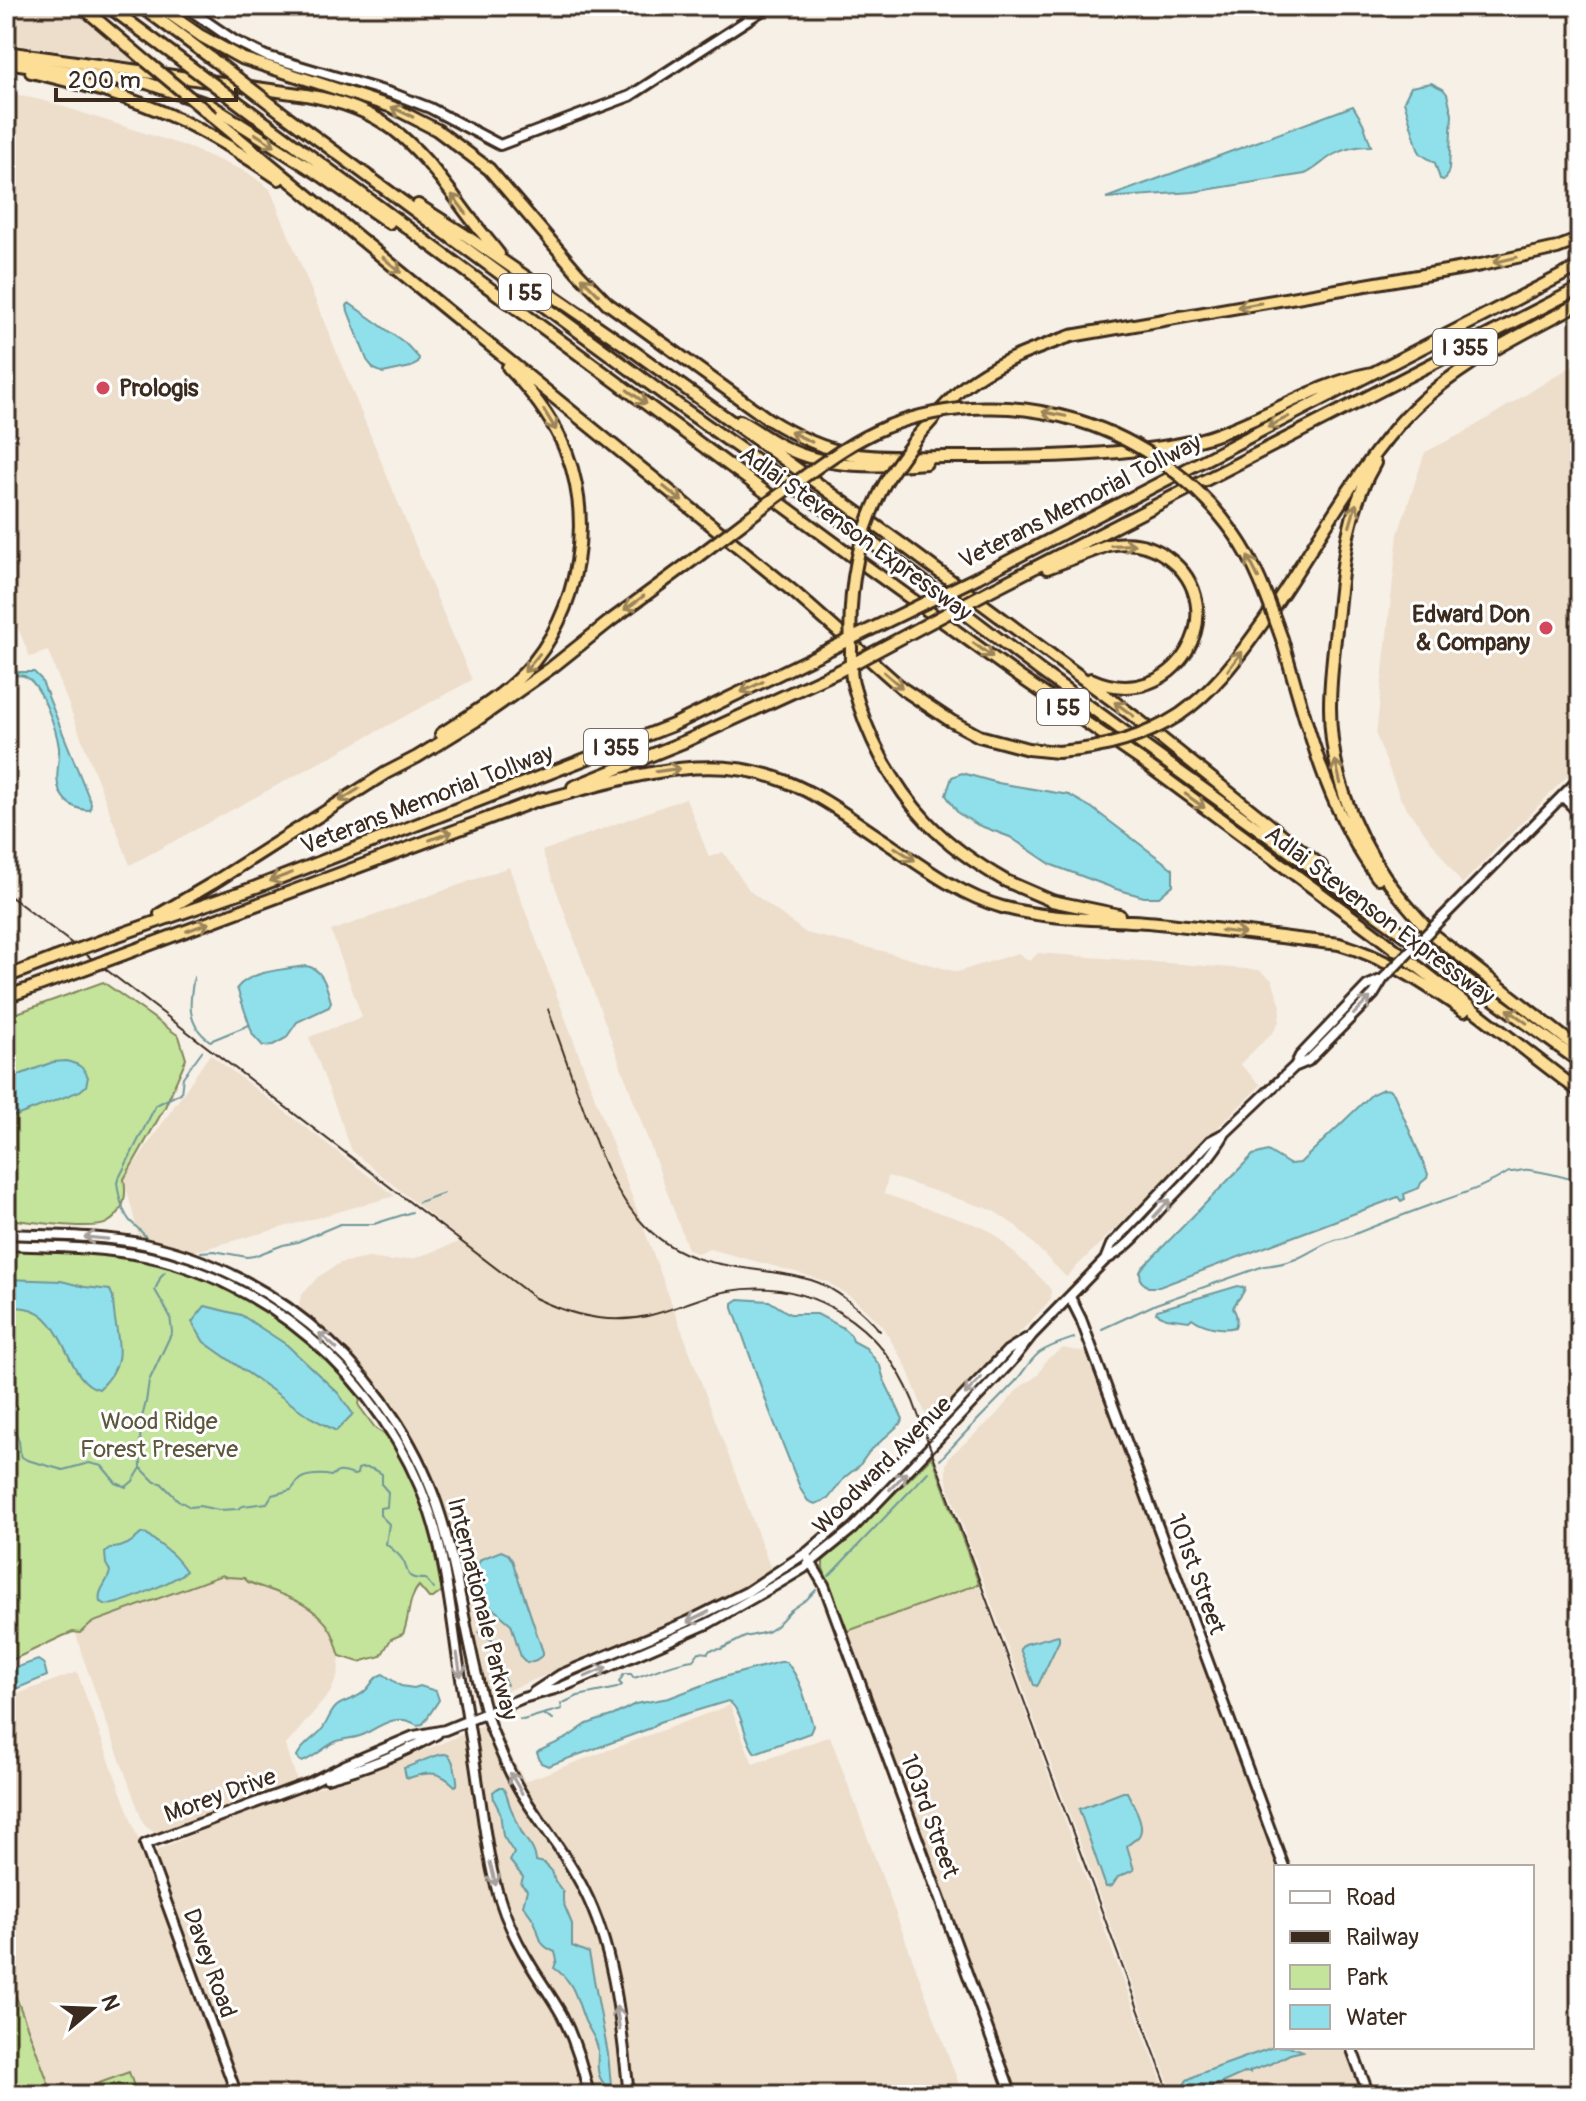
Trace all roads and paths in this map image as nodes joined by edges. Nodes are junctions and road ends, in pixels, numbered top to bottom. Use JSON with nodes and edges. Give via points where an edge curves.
{"nodes":[{"id":1,"x":81,"y":6,"type":"edge"},
{"id":2,"x":108,"y":6,"type":"edge"},
{"id":3,"x":141,"y":6,"type":"edge"},
{"id":4,"x":158,"y":6,"type":"edge"},
{"id":5,"x":184,"y":6,"type":"edge"},
{"id":6,"x":769,"y":6,"type":"edge"},
{"id":7,"x":6,"y":52,"type":"edge"},
{"id":8,"x":6,"y":64,"type":"edge"},
{"id":9,"x":346,"y":158,"type":"junction"},
{"id":10,"x":332,"y":215,"type":"junction"},
{"id":11,"x":1580,"y":239,"type":"edge"},
{"id":12,"x":507,"y":265,"type":"junction"},
{"id":13,"x":1580,"y":266,"type":"edge"},
{"id":14,"x":1580,"y":288,"type":"edge"},
{"id":15,"x":1580,"y":303,"type":"edge"},
{"id":16,"x":482,"y":339,"type":"junction"},
{"id":17,"x":574,"y":351,"type":"junction"},
{"id":18,"x":1372,"y":373,"type":"junction"},
{"id":19,"x":693,"y":395,"type":"junction"},
{"id":20,"x":1399,"y":424,"type":"junction"},
{"id":21,"x":988,"y":457,"type":"junction"},
{"id":22,"x":993,"y":589,"type":"junction"},
{"id":23,"x":1012,"y":627,"type":"junction"},
{"id":24,"x":386,"y":773,"type":"junction"},
{"id":25,"x":1580,"y":778,"type":"edge"},
{"id":26,"x":1563,"y":797,"type":"junction"},
{"id":27,"x":538,"y":801,"type":"junction"},
{"id":28,"x":1580,"y":814,"type":"edge"},
{"id":29,"x":1387,"y":921,"type":"junction"},
{"id":30,"x":1156,"y":923,"type":"junction"},
{"id":31,"x":140,"y":926,"type":"junction"},
{"id":32,"x":1432,"y":934,"type":"junction"},
{"id":33,"x":6,"y":977,"type":"edge"},
{"id":34,"x":6,"y":997,"type":"edge"},
{"id":35,"x":1580,"y":1050,"type":"edge"},
{"id":36,"x":1580,"y":1062,"type":"edge"},
{"id":37,"x":1548,"y":1068,"type":"junction"},
{"id":38,"x":1580,"y":1092,"type":"edge"},
{"id":39,"x":6,"y":1234,"type":"edge"},
{"id":40,"x":6,"y":1245,"type":"edge"},
{"id":41,"x":179,"y":1254,"type":"junction"},
{"id":42,"x":173,"y":1264,"type":"junction"},
{"id":43,"x":1070,"y":1297,"type":"junction"},
{"id":44,"x":808,"y":1558,"type":"junction"},
{"id":45,"x":486,"y":1715,"type":"junction"},
{"id":46,"x":469,"y":1721,"type":"junction"},
{"id":47,"x":145,"y":1844,"type":"joint"},
{"id":48,"x":1283,"y":1865,"type":"edge"},
{"id":49,"x":1352,"y":2049,"type":"edge"},
{"id":50,"x":237,"y":2095,"type":"edge"},
{"id":51,"x":589,"y":2095,"type":"edge"},
{"id":52,"x":629,"y":2095,"type":"edge"},
{"id":53,"x":1012,"y":2095,"type":"edge"},
{"id":54,"x":1369,"y":2095,"type":"edge"}],
"edges":[{"from":1,"to":10,"type":"highway","bridge":true},
{"from":2,"to":17,"type":"highway","name":"Adlai Stevenson Expressway","number":"I 55","bridge":true},
{"from":3,"to":9,"type":"highway","name":"Adlai Stevenson Expressway","number":"I 55","bridge":true},
{"from":21,"to":4,"type":"highway","one_way":true,"via":[[851,454],[791,433],[607,303],[489,169],[437,130],[392,107],[241,58]]},
{"from":5,"to":6,"type":"street","via":[[266,56],[394,94],[500,145],[630,96]]},
{"from":12,"to":7,"type":"highway","one_way":true,"via":[[415,148],[357,108],[325,98]]},
{"from":8,"to":10,"type":"highway","via":[[97,88],[177,118],[248,157]]},
{"from":8,"to":17,"type":"highway","one_way":true,"via":[[147,83],[210,105]]},
{"from":9,"to":12,"type":"highway"},
{"from":9,"to":29,"type":"highway","name":"Adlai Stevenson Expressway","number":"I 55"},
{"from":10,"to":16,"type":"highway","one_way":true},
{"from":11,"to":30,"type":"highway","one_way":true,"bridge":true,"via":[[1481,265],[1071,336],[1015,357],[966,385],[891,473],[858,552],[851,598],[852,681],[882,759],[929,824],[1006,881],[1052,901]]},
{"from":12,"to":19,"type":"highway"},
{"from":13,"to":18,"type":"highway","name":"Veterans Memorial Tollway","number":"I 355"},
{"from":14,"to":22,"type":"highway","name":"Veterans Memorial Tollway","number":"I 355"},
{"from":15,"to":20,"type":"highway","via":[[1449,377]]},
{"from":16,"to":20,"type":"highway","one_way":true,"bridge":true,"via":[[795,593],[903,689],[979,736],[1058,752],[1099,747],[1148,732],[1209,691],[1237,659]]},
{"from":16,"to":24,"type":"highway","one_way":true,"via":[[540,404],[570,460],[579,535],[575,577],[554,629],[525,672],[495,699]]},
{"from":17,"to":37,"type":"highway","name":"Adlai Stevenson Expressway","number":"I 55","one_way":true,"via":[[1151,768]]},
{"from":18,"to":21,"type":"highway","via":[[1345,378],[1230,430],[1163,448]]},
{"from":18,"to":31,"type":"highway","name":"Veterans Memorial Tollway","number":"I 355","one_way":true,"bridge":true,"via":[[978,577],[673,725],[256,887]]},
{"from":19,"to":21,"type":"highway","via":[[783,447],[832,462],[915,464]]},
{"from":19,"to":23,"type":"highway"},
{"from":32,"to":20,"type":"highway","one_way":true,"via":[[1386,879],[1359,833],[1338,773],[1330,720],[1345,546],[1365,483]]},
{"from":22,"to":23,"type":"highway","one_way":true,"via":[[1099,547],[1128,543],[1154,549],[1173,562],[1189,582],[1196,603],[1195,633],[1184,657],[1162,677],[1133,687],[1090,678]]},
{"from":22,"to":27,"type":"highway","name":"Veterans Memorial Tollway","number":"I 355","bridge":true,"via":[[839,671]]},
{"from":29,"to":23,"type":"highway","one_way":true,"via":[[1274,826]]},
{"from":24,"to":31,"type":"highway","one_way":true},
{"from":32,"to":24,"type":"highway","one_way":true,"bridge":true,"via":[[1382,883],[1339,811],[1264,590],[1220,515],[1195,488],[1131,442],[1089,423],[1039,411],[975,409],[923,416],[861,438],[513,696]]},
{"from":25,"to":26,"type":"street","name":"Woodward Avenue"},
{"from":26,"to":28,"type":"street"},
{"from":26,"to":43,"type":"street","name":"Woodward Avenue","bridge":true,"via":[[1308,1061],[1295,1066],[1210,1141],[1111,1245],[1105,1260]]},
{"from":27,"to":30,"type":"highway","one_way":true,"via":[[667,770],[715,766],[759,772],[811,793],[984,901],[1030,913]]},
{"from":34,"to":27,"type":"highway","name":"Veterans Memorial Tollway","number":"I 355","one_way":true,"bridge":true},
{"from":36,"to":29,"type":"highway","name":"Adlai Stevenson Expressway","number":"I 55","one_way":true},
{"from":30,"to":37,"type":"highway","one_way":true,"via":[[1363,951],[1428,987]]},
{"from":31,"to":33,"type":"highway","name":"Veterans Memorial Tollway","number":"I 355","bridge":true},
{"from":32,"to":35,"type":"highway"},
{"from":37,"to":38,"type":"highway","name":"Adlai Stevenson Expressway","number":"I 55"},
{"from":41,"to":39,"type":"street","name":"Internationale Parkway","one_way":true,"via":[[124,1241]]},
{"from":40,"to":42,"type":"street","name":"Internationale Parkway","via":[[115,1251]]},
{"from":41,"to":42,"type":"street"},
{"from":45,"to":41,"type":"street","name":"Internationale Parkway","one_way":true,"via":[[441,1517],[395,1418],[330,1342],[287,1307],[236,1276]]},
{"from":42,"to":46,"type":"street","name":"Internationale Parkway","one_way":true,"via":[[235,1287],[283,1316],[336,1362],[398,1442],[439,1543]]},
{"from":43,"to":44,"type":"street","name":"Woodward Avenue","via":[[852,1529]]},
{"from":43,"to":48,"type":"street","name":"101st Street"},
{"from":44,"to":45,"type":"street","name":"Woodward Avenue","via":[[709,1623]]},
{"from":44,"to":53,"type":"street","name":"103rd Street","via":[[824,1585]]},
{"from":45,"to":46,"type":"street","name":"Woodward Avenue"},
{"from":52,"to":45,"type":"street","name":"Internationale Parkway","one_way":true,"via":[[613,1982],[596,1918],[568,1861],[513,1778]]},
{"from":46,"to":47,"type":"street","name":"Morey Drive","via":[[414,1736],[309,1783]]},
{"from":46,"to":51,"type":"street","name":"Internationale Parkway","one_way":true,"via":[[497,1890],[520,1947],[567,2027]]},
{"from":47,"to":50,"type":"street","name":"Davey Road"},
{"from":49,"to":54,"type":"street"}]}
